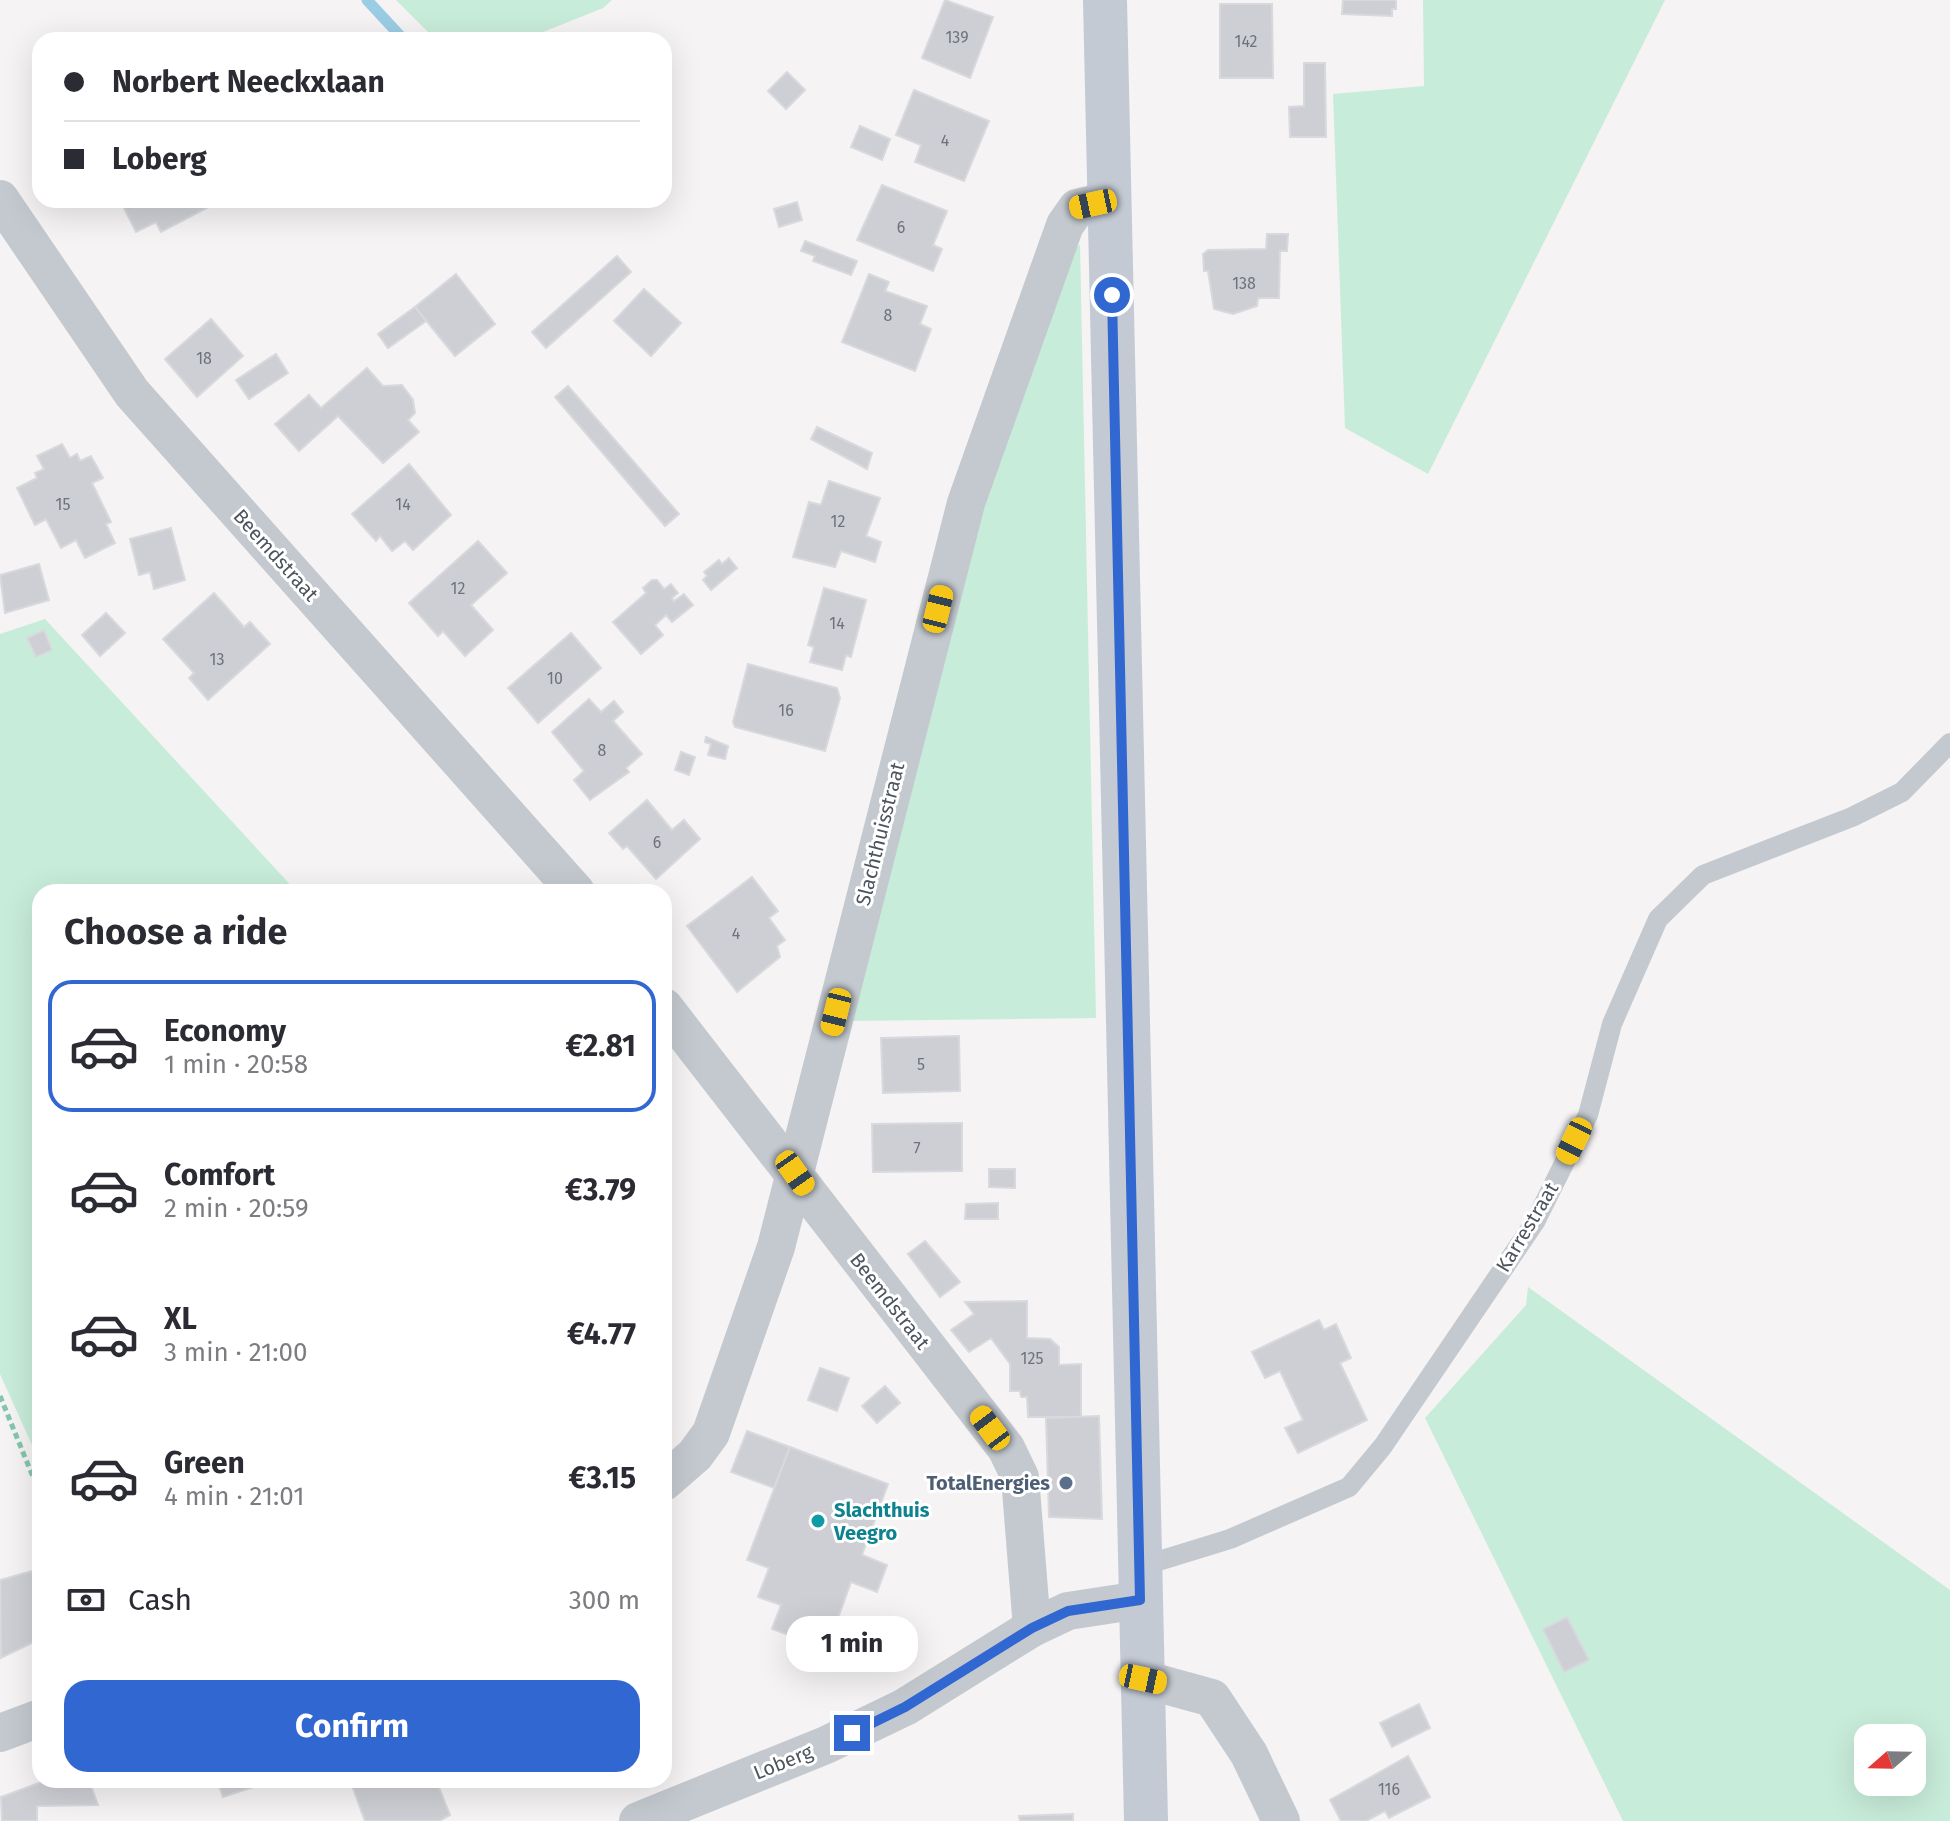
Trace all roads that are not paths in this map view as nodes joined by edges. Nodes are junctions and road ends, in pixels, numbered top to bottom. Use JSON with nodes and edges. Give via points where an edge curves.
{"nodes":[{"id":1,"x":1105,"y":0,"type":"edge"},
{"id":2,"x":0,"y":199,"type":"edge"},
{"id":3,"x":1110,"y":200,"type":"junction"},
{"id":4,"x":1950,"y":743,"type":"edge"},
{"id":5,"x":569,"y":884,"type":"edge"},
{"id":6,"x":672,"y":1017,"type":"edge"},
{"id":7,"x":795,"y":1173,"type":"junction"},
{"id":8,"x":672,"y":1475,"type":"edge"},
{"id":9,"x":1140,"y":1583,"type":"junction"},
{"id":10,"x":1032,"y":1628,"type":"junction"},
{"id":11,"x":1143,"y":1679,"type":"junction"},
{"id":12,"x":32,"y":1721,"type":"edge"},
{"id":13,"x":0,"y":1733,"type":"edge"},
{"id":14,"x":638,"y":1821,"type":"edge"},
{"id":15,"x":1146,"y":1821,"type":"edge"},
{"id":16,"x":1281,"y":1821,"type":"edge"}],
"edges":[{"from":1,"to":3,"type":"main road"},
{"from":2,"to":5,"type":"street","name":"Beemdstraat","via":[[132,393]]},
{"from":3,"to":7,"type":"street","name":"Slachthuisstraat","via":[[1077,208],[1065,225],[985,444]]},
{"from":3,"to":9,"type":"main road"},
{"from":4,"to":9,"type":"lane","name":"Karrestraat","via":[[1902,792],[1703,875],[1658,919],[1612,1024],[1588,1115],[1535,1222],[1383,1446],[1349,1487]]},
{"from":6,"to":7,"type":"street","name":"Beemdstraat"},
{"from":7,"to":8,"type":"street","name":"Slachthuisstraat","via":[[724,1402],[711,1433]]},
{"from":7,"to":10,"type":"street","name":"Beemdstraat","via":[[1006,1448],[1020,1477]]},
{"from":9,"to":10,"type":"street","name":"Loberg"},
{"from":9,"to":11,"type":"main road"},
{"from":10,"to":14,"type":"street","name":"Loberg","via":[[905,1707]]},
{"from":11,"to":15,"type":"main road"},
{"from":11,"to":16,"type":"street","via":[[1212,1698],[1249,1754]]},
{"from":12,"to":13,"type":"street"}]}
